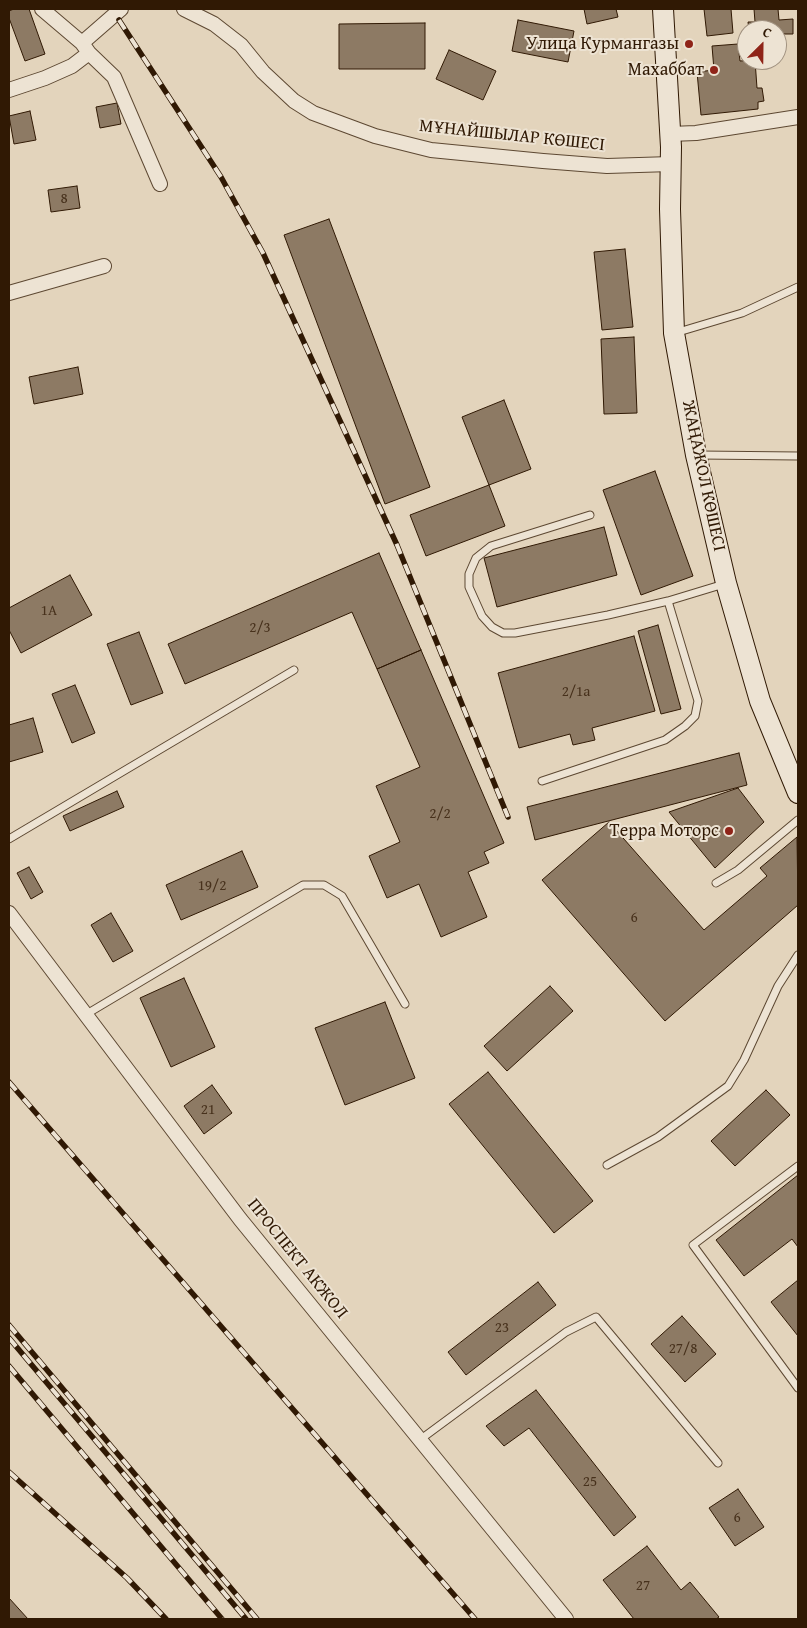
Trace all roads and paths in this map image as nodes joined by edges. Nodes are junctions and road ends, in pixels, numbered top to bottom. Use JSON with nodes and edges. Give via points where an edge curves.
{"nodes":[{"id":1,"x":42,"y":9,"type":"edge"},
{"id":2,"x":121,"y":9,"type":"edge"},
{"id":3,"x":184,"y":9,"type":"edge"},
{"id":4,"x":663,"y":9,"type":"edge"},
{"id":5,"x":85,"y":48,"type":"junction"},
{"id":6,"x":9,"y":90,"type":"edge"},
{"id":7,"x":798,"y":117,"type":"edge"},
{"id":8,"x":671,"y":148,"type":"junction"},
{"id":9,"x":160,"y":184,"type":"dead end"},
{"id":10,"x":104,"y":266,"type":"dead end"},
{"id":11,"x":798,"y":287,"type":"edge"},
{"id":12,"x":788,"y":292,"type":"junction"},
{"id":13,"x":9,"y":293,"type":"edge"},
{"id":14,"x":798,"y":294,"type":"edge"},
{"id":15,"x":674,"y":333,"type":"junction"},
{"id":16,"x":696,"y":455,"type":"junction"},
{"id":17,"x":798,"y":456,"type":"edge"},
{"id":18,"x":590,"y":514,"type":"dead end"},
{"id":19,"x":726,"y":583,"type":"junction"},
{"id":20,"x":668,"y":601,"type":"junction"},
{"id":21,"x":294,"y":670,"type":"dead end"},
{"id":22,"x":542,"y":781,"type":"dead end"},
{"id":23,"x":798,"y":793,"type":"edge"},
{"id":24,"x":798,"y":820,"type":"edge"},
{"id":25,"x":9,"y":839,"type":"edge"},
{"id":26,"x":716,"y":883,"type":"dead end"},
{"id":27,"x":9,"y":913,"type":"edge"},
{"id":28,"x":798,"y":955,"type":"edge"},
{"id":29,"x":405,"y":1004,"type":"dead end"},
{"id":30,"x":84,"y":1016,"type":"junction"},
{"id":31,"x":607,"y":1165,"type":"dead end"},
{"id":32,"x":798,"y":1166,"type":"edge"},
{"id":33,"x":798,"y":1388,"type":"edge"},
{"id":34,"x":421,"y":1439,"type":"junction"},
{"id":35,"x":718,"y":1463,"type":"dead end"},
{"id":36,"x":566,"y":1619,"type":"edge"}],
"edges":[{"from":1,"to":5,"type":"street"},
{"from":2,"to":5,"type":"street"},
{"from":3,"to":8,"type":"street","name":"МҰНАЙШЫЛАР КӨШЕСІ","via":[[214,24],[241,45],[263,72],[312,113],[375,136],[431,150],[607,166]]},
{"from":4,"to":8,"type":"main road","name":"ЖАҢАЖОЛ КӨШЕСІ"},
{"from":5,"to":6,"type":"street","via":[[72,66]]},
{"from":5,"to":9,"type":"street","via":[[114,77]]},
{"from":7,"to":8,"type":"street","name":"МҰНАЙШЫЛАР КӨШЕСІ","via":[[696,133]]},
{"from":8,"to":15,"type":"main road","name":"ЖАҢАЖОЛ КӨШЕСІ"},
{"from":10,"to":13,"type":"street"},
{"from":11,"to":12,"type":"lane"},
{"from":12,"to":14,"type":"lane"},
{"from":12,"to":15,"type":"lane","via":[[742,313]]},
{"from":15,"to":16,"type":"main road","name":"ЖАҢАЖОЛ КӨШЕСІ"},
{"from":16,"to":17,"type":"lane"},
{"from":16,"to":19,"type":"main road","name":"ЖАҢАЖОЛ КӨШЕСІ"},
{"from":18,"to":20,"type":"lane","via":[[491,546],[476,558],[469,574],[469,587],[482,616],[492,627],[514,634]]},
{"from":19,"to":20,"type":"lane"},
{"from":19,"to":23,"type":"main road","name":"ЖАҢАЖОЛ КӨШЕСІ","via":[[760,702]]},
{"from":20,"to":22,"type":"lane","via":[[698,701],[695,716],[665,740]]},
{"from":21,"to":25,"type":"lane"},
{"from":24,"to":26,"type":"lane","via":[[738,870]]},
{"from":27,"to":30,"type":"street","name":"ПРОСПЕКТ АКЖОЛ"},
{"from":28,"to":31,"type":"lane","via":[[778,986],[744,1060],[728,1086],[658,1137]]},
{"from":29,"to":30,"type":"lane","via":[[342,896],[324,885],[303,885]]},
{"from":30,"to":34,"type":"street","name":"ПРОСПЕКТ АКЖОЛ","via":[[240,1219]]},
{"from":32,"to":33,"type":"lane","via":[[693,1245]]},
{"from":34,"to":35,"type":"lane","via":[[566,1332],[596,1317]]},
{"from":34,"to":36,"type":"street","name":"ПРОСПЕКТ АКЖОЛ"}]}
